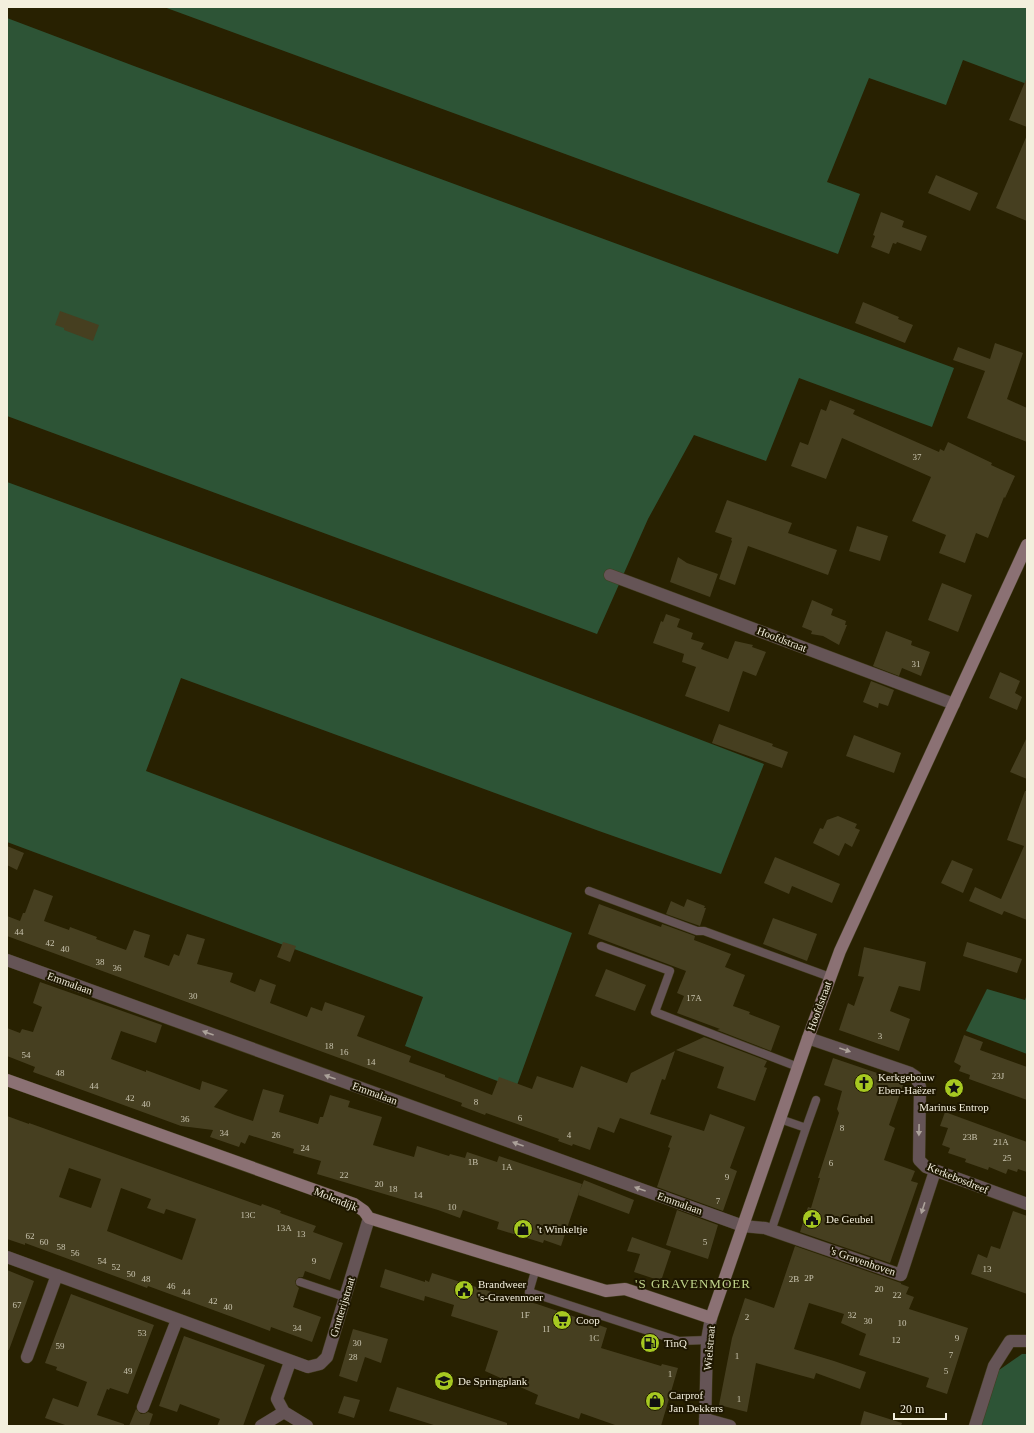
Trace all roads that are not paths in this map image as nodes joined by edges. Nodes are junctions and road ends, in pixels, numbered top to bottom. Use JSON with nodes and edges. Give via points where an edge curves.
{"nodes":[{"id":1,"x":1027,"y":545,"type":"edge"},
{"id":2,"x":610,"y":575,"type":"dead end"},
{"id":3,"x":954,"y":704,"type":"junction"},
{"id":4,"x":589,"y":891,"type":"dead end"},
{"id":5,"x":601,"y":946,"type":"dead end"},
{"id":6,"x":7,"y":960,"type":"edge"},
{"id":7,"x":830,"y":977,"type":"junction"},
{"id":8,"x":808,"y":1038,"type":"junction"},
{"id":9,"x":798,"y":1067,"type":"junction"},
{"id":10,"x":7,"y":1080,"type":"edge"},
{"id":11,"x":816,"y":1100,"type":"dead end"},
{"id":12,"x":780,"y":1119,"type":"junction"},
{"id":13,"x":806,"y":1128,"type":"junction"},
{"id":14,"x":935,"y":1171,"type":"junction"},
{"id":15,"x":1027,"y":1204,"type":"edge"},
{"id":16,"x":369,"y":1218,"type":"junction"},
{"id":17,"x":743,"y":1226,"type":"junction"},
{"id":18,"x":771,"y":1231,"type":"junction"},
{"id":19,"x":7,"y":1257,"type":"edge"},
{"id":20,"x":536,"y":1268,"type":"junction"},
{"id":21,"x":57,"y":1275,"type":"junction"},
{"id":22,"x":300,"y":1282,"type":"dead end"},
{"id":23,"x":345,"y":1297,"type":"junction"},
{"id":24,"x":711,"y":1318,"type":"junction"},
{"id":25,"x":177,"y":1320,"type":"junction"},
{"id":26,"x":707,"y":1340,"type":"junction"},
{"id":27,"x":1027,"y":1341,"type":"edge"},
{"id":28,"x":27,"y":1357,"type":"dead end"},
{"id":29,"x":290,"y":1362,"type":"junction"},
{"id":30,"x":143,"y":1407,"type":"dead end"},
{"id":31,"x":284,"y":1412,"type":"junction"},
{"id":32,"x":705,"y":1423,"type":"edge"},
{"id":33,"x":261,"y":1426,"type":"edge"},
{"id":34,"x":307,"y":1426,"type":"edge"},
{"id":35,"x":730,"y":1426,"type":"edge"},
{"id":36,"x":975,"y":1426,"type":"edge"}],
"edges":[{"from":1,"to":3,"type":"street","name":"Hoofdstraat"},
{"from":2,"to":3,"type":"street","name":"Hoofdstraat"},
{"from":3,"to":7,"type":"street","name":"Hoofdstraat","via":[[843,943]]},
{"from":4,"to":7,"type":"lane"},
{"from":5,"to":9,"type":"lane","via":[[670,972],[655,1012]]},
{"from":17,"to":6,"type":"street","name":"Emmalaan","one_way":true},
{"from":7,"to":8,"type":"street","name":"Hoofdstraat"},
{"from":8,"to":9,"type":"street","name":"Hoofdstraat"},
{"from":8,"to":14,"type":"street","name":"Kerkebosdreef","one_way":true,"via":[[910,1072],[916,1077],[920,1087],[919,1160],[926,1168]]},
{"from":9,"to":12,"type":"street","name":"Hoofdstraat"},
{"from":10,"to":16,"type":"street","name":"Molendijk","via":[[354,1204]]},
{"from":11,"to":13,"type":"lane"},
{"from":12,"to":13,"type":"lane"},
{"from":12,"to":17,"type":"street","name":"Hoofdstraat"},
{"from":13,"to":18,"type":"lane"},
{"from":14,"to":15,"type":"street","name":"Kerkebosdreef"},
{"from":14,"to":18,"type":"street","name":"'s Gravenhoven","one_way":true,"via":[[901,1274]]},
{"from":16,"to":20,"type":"street","name":"Molendijk"},
{"from":16,"to":23,"type":"street","name":"Grutterijstraat"},
{"from":17,"to":18,"type":"street","name":"'s Gravenhoven"},
{"from":17,"to":24,"type":"street","name":"Hoofdstraat"},
{"from":19,"to":21,"type":"street","name":"Grutterijstraat"},
{"from":20,"to":24,"type":"street","name":"Molendijk","via":[[606,1290],[625,1289]]},
{"from":20,"to":26,"type":"lane","via":[[529,1292],[679,1341]]},
{"from":21,"to":25,"type":"street","name":"Grutterijstraat"},
{"from":21,"to":28,"type":"street"},
{"from":22,"to":23,"type":"lane"},
{"from":23,"to":29,"type":"street","name":"Grutterijstraat","via":[[327,1357],[320,1364],[308,1367]]},
{"from":24,"to":26,"type":"street","name":"Wielstraat"},
{"from":25,"to":29,"type":"street","name":"Grutterijstraat"},
{"from":25,"to":30,"type":"street"},
{"from":26,"to":32,"type":"street","name":"Wielstraat"},
{"from":27,"to":36,"type":"street","via":[[1010,1341],[994,1366]]},
{"from":29,"to":31,"type":"street","via":[[277,1399]]},
{"from":31,"to":33,"type":"street"},
{"from":31,"to":34,"type":"street"},
{"from":32,"to":35,"type":"street"}]}
